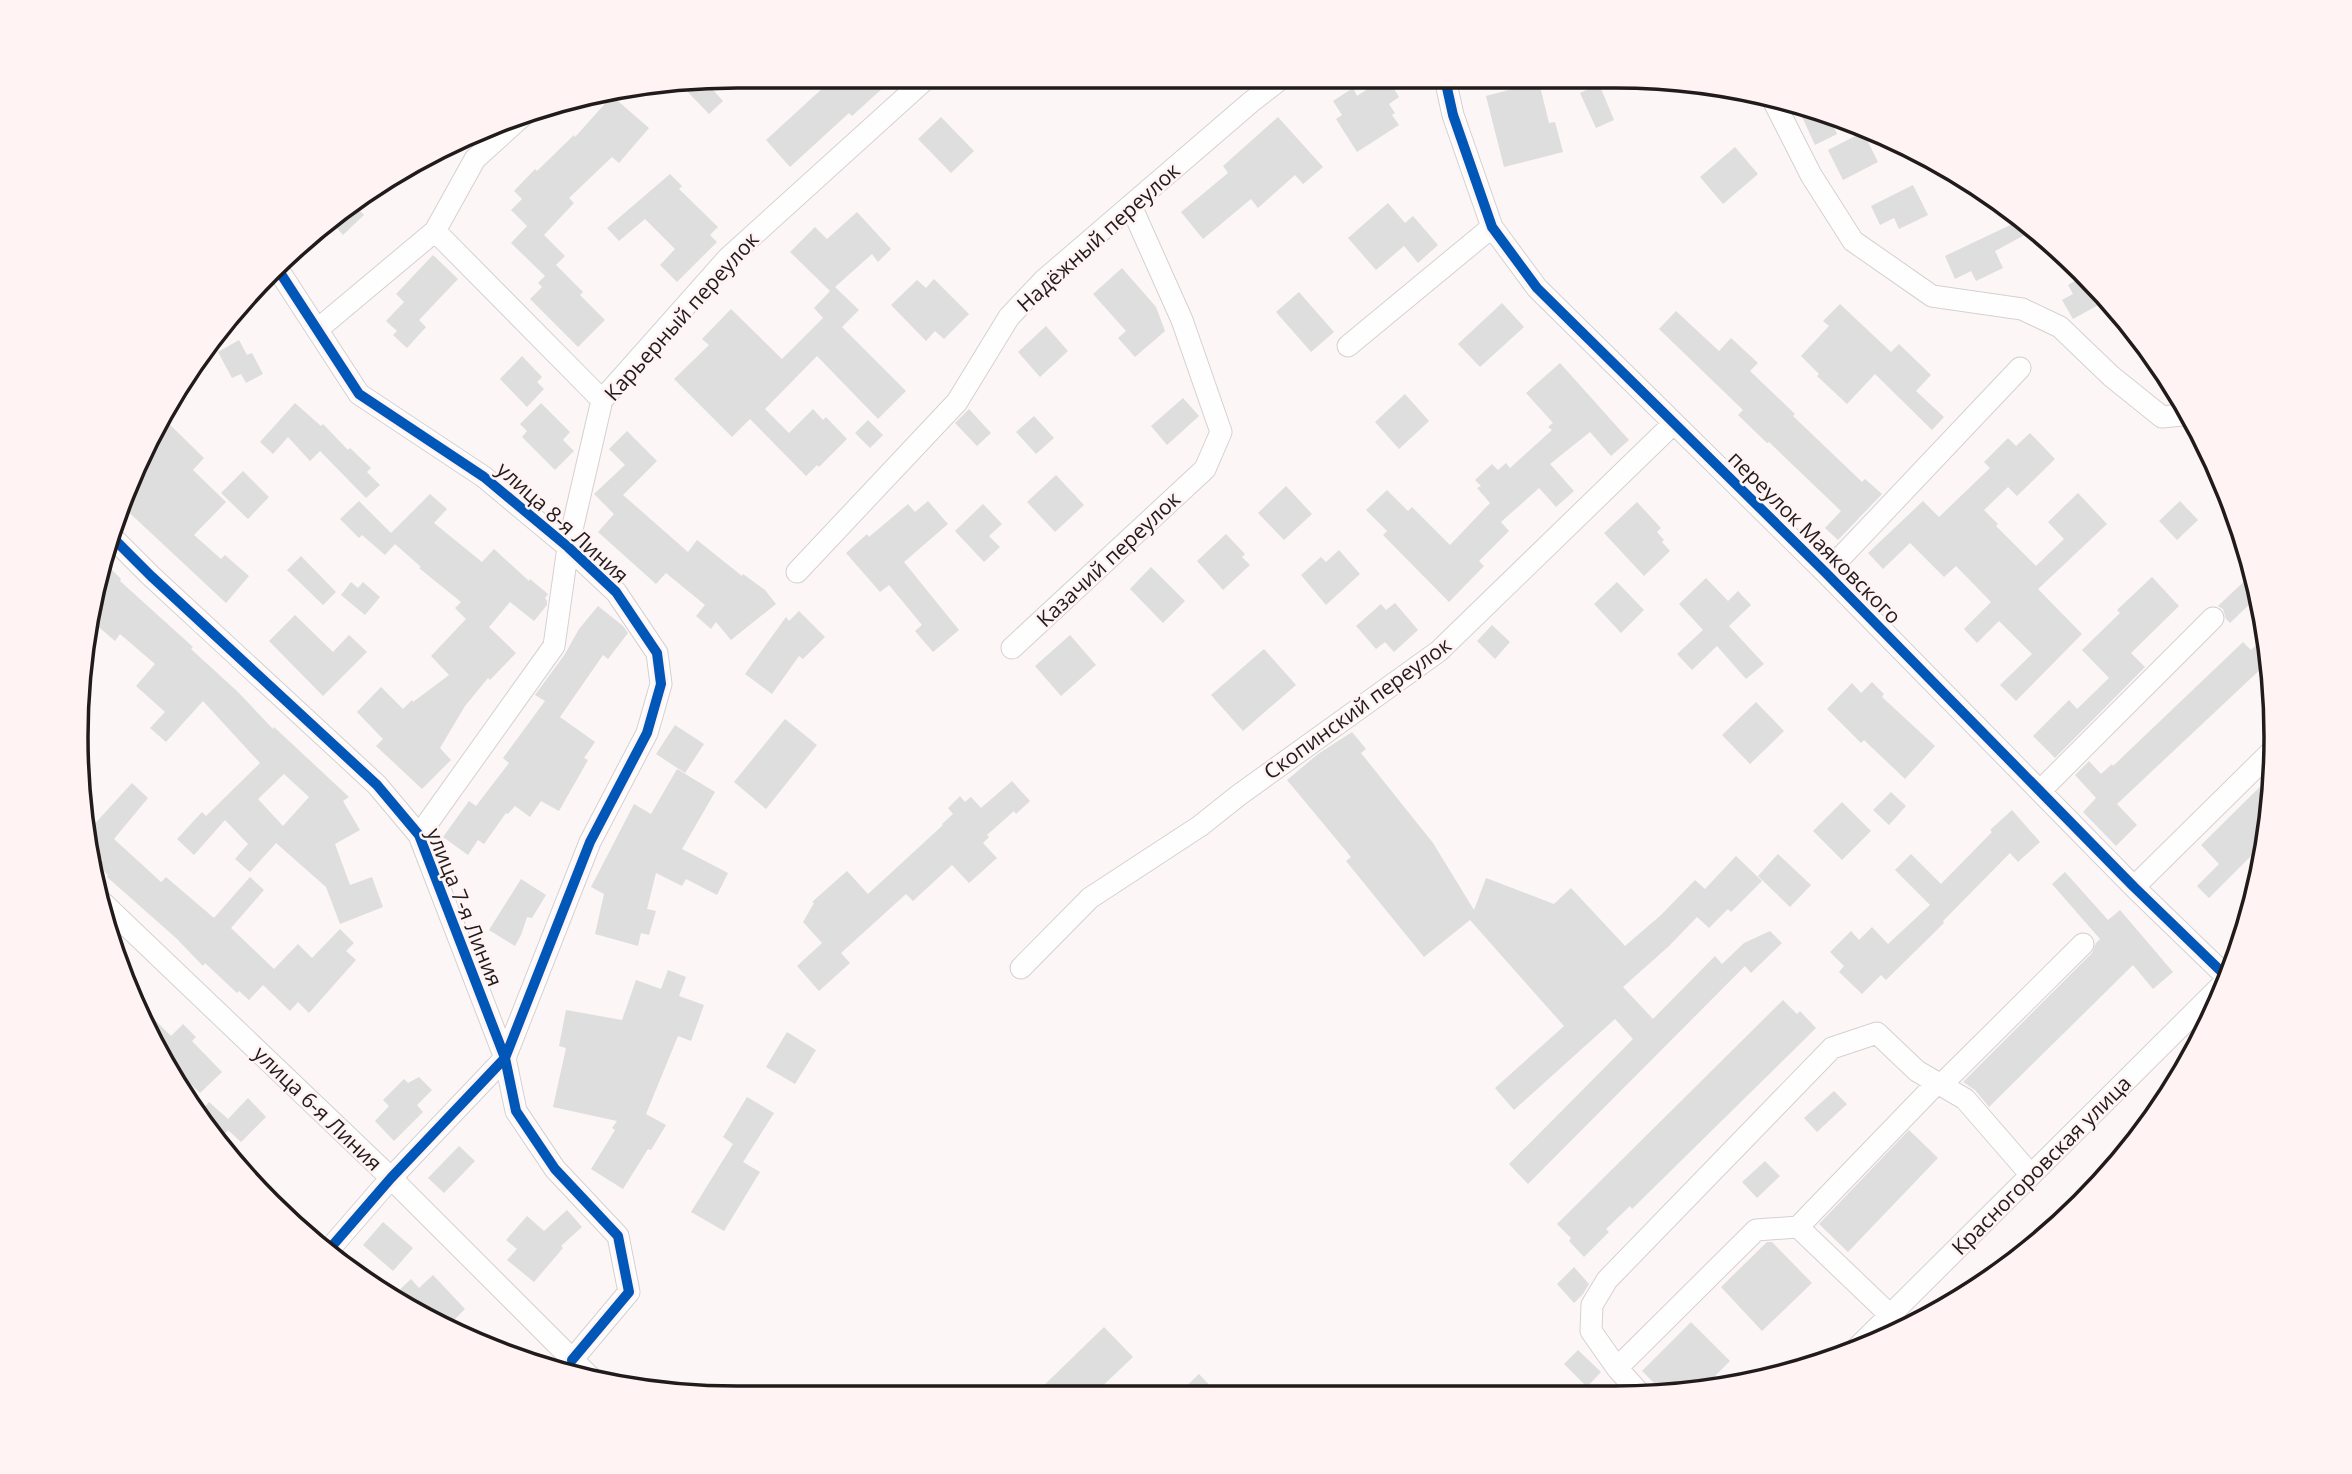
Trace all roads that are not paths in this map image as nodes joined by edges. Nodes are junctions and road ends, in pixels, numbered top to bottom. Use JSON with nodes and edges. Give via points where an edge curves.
{"nodes":[{"id":1,"x":916,"y":88,"type":"edge"},
{"id":2,"x":1269,"y":88,"type":"edge"},
{"id":3,"x":1447,"y":88,"type":"edge"},
{"id":4,"x":1777,"y":109,"type":"edge"},
{"id":5,"x":507,"y":130,"type":"edge"},
{"id":6,"x":1131,"y":206,"type":"junction"},
{"id":7,"x":1492,"y":227,"type":"junction"},
{"id":8,"x":435,"y":230,"type":"junction"},
{"id":9,"x":281,"y":275,"type":"edge"},
{"id":10,"x":318,"y":330,"type":"junction"},
{"id":11,"x":1348,"y":346,"type":"dead end"},
{"id":12,"x":2021,"y":368,"type":"dead end"},
{"id":13,"x":601,"y":400,"type":"junction"},
{"id":14,"x":2179,"y":415,"type":"edge"},
{"id":15,"x":1673,"y":424,"type":"junction"},
{"id":16,"x":118,"y":543,"type":"edge"},
{"id":17,"x":568,"y":547,"type":"junction"},
{"id":18,"x":797,"y":572,"type":"dead end"},
{"id":19,"x":1826,"y":573,"type":"junction"},
{"id":20,"x":2213,"y":618,"type":"dead end"},
{"id":21,"x":1012,"y":649,"type":"dead end"},
{"id":22,"x":2263,"y":759,"type":"edge"},
{"id":23,"x":2040,"y":791,"type":"junction"},
{"id":24,"x":419,"y":835,"type":"junction"},
{"id":25,"x":2134,"y":887,"type":"junction"},
{"id":26,"x":112,"y":911,"type":"edge"},
{"id":27,"x":2083,"y":944,"type":"dead end"},
{"id":28,"x":1021,"y":968,"type":"dead end"},
{"id":29,"x":2221,"y":971,"type":"edge"},
{"id":30,"x":2211,"y":995,"type":"edge"},
{"id":31,"x":505,"y":1058,"type":"junction"},
{"id":32,"x":1939,"y":1084,"type":"junction"},
{"id":33,"x":2031,"y":1175,"type":"junction"},
{"id":34,"x":391,"y":1178,"type":"junction"},
{"id":35,"x":1798,"y":1227,"type":"junction"},
{"id":36,"x":333,"y":1245,"type":"edge"},
{"id":37,"x":1890,"y":1315,"type":"junction"},
{"id":38,"x":1871,"y":1334,"type":"edge"},
{"id":39,"x":572,"y":1360,"type":"junction"},
{"id":40,"x":579,"y":1366,"type":"edge"},
{"id":41,"x":1617,"y":1368,"type":"junction"},
{"id":42,"x":1633,"y":1386,"type":"edge"}],
"edges":[{"from":1,"to":13,"type":"street","name":"Карьерный переулок","via":[[728,258]]},
{"from":2,"to":6,"type":"street","name":"Надёжный переулок"},
{"from":3,"to":7,"type":"street","name":"переулок Маяковского"},
{"from":4,"to":14,"type":"street","via":[[1853,242],[1932,296],[2022,309],[2060,327],[2162,417]]},
{"from":5,"to":8,"type":"street","via":[[475,159]]},
{"from":6,"to":18,"type":"street","name":"Надёжный переулок","via":[[1044,280],[1009,317],[957,402]]},
{"from":6,"to":21,"type":"street","name":"Казачий переулок","via":[[1182,320],[1221,432],[1205,469]]},
{"from":7,"to":11,"type":"street"},
{"from":7,"to":15,"type":"street","name":"переулок Маяковского","via":[[1537,288]]},
{"from":8,"to":10,"type":"street"},
{"from":8,"to":13,"type":"street"},
{"from":9,"to":10,"type":"street","name":"улица 8-я Линия"},
{"from":10,"to":17,"type":"street","name":"улица 8-я Линия","via":[[359,394],[484,477]]},
{"from":12,"to":19,"type":"street"},
{"from":13,"to":17,"type":"street","name":"Карьерный переулок"},
{"from":15,"to":19,"type":"street","name":"переулок Маяковского"},
{"from":15,"to":28,"type":"street","name":"Скопинский переулок","via":[[1439,651],[1199,826],[1090,898]]},
{"from":16,"to":24,"type":"street","name":"улица 7-я Линия","via":[[377,785]]},
{"from":17,"to":24,"type":"street","name":"Карьерный переулок","via":[[554,646]]},
{"from":17,"to":31,"type":"street","name":"улица 8-я Линия","via":[[616,592],[657,653],[661,684],[647,733],[590,842]]},
{"from":19,"to":23,"type":"street","name":"переулок Маяковского"},
{"from":20,"to":23,"type":"street"},
{"from":22,"to":25,"type":"street"},
{"from":23,"to":25,"type":"street","name":"переулок Маяковского"},
{"from":24,"to":31,"type":"street","name":"улица 7-я Линия"},
{"from":25,"to":29,"type":"street","name":"переулок Маяковского"},
{"from":26,"to":34,"type":"street","name":"улица 6-я Линия"},
{"from":27,"to":32,"type":"street"},
{"from":30,"to":33,"type":"street","name":"Красногоровская улица"},
{"from":31,"to":34,"type":"street"},
{"from":31,"to":39,"type":"street","name":"улица 7-я Линия","via":[[516,1111],[555,1169],[618,1236],[629,1292]]},
{"from":32,"to":33,"type":"street","via":[[1965,1099]]},
{"from":32,"to":35,"type":"street"},
{"from":32,"to":41,"type":"street","via":[[1917,1071],[1877,1033],[1832,1048],[1607,1280],[1592,1305],[1591,1331]]},
{"from":33,"to":37,"type":"street","name":"Красногоровская улица"},
{"from":34,"to":36,"type":"street"},
{"from":34,"to":39,"type":"street","name":"улица 6-я Линия"},
{"from":35,"to":37,"type":"street"},
{"from":35,"to":41,"type":"street","via":[[1756,1230]]},
{"from":37,"to":38,"type":"street","name":"Красногоровская улица"},
{"from":39,"to":40,"type":"street","name":"улица 6-я Линия"},
{"from":41,"to":42,"type":"street"}]}
